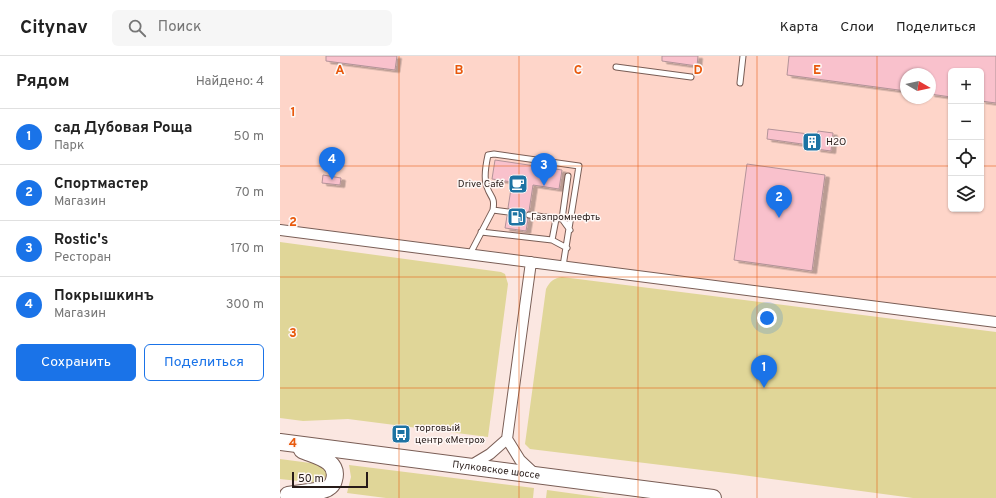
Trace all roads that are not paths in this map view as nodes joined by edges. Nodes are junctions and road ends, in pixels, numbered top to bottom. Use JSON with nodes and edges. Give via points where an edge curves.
{"nodes":[{"id":1,"x":743,"y":56,"type":"edge"},
{"id":2,"x":616,"y":68,"type":"dead end"},
{"id":3,"x":691,"y":77,"type":"dead end"},
{"id":4,"x":740,"y":83,"type":"dead end"},
{"id":5,"x":568,"y":176,"type":"dead end"},
{"id":6,"x":493,"y":210,"type":"junction"},
{"id":7,"x":508,"y":212,"type":"dead end"},
{"id":8,"x":529,"y":215,"type":"dead end"},
{"id":9,"x":559,"y":219,"type":"junction"},
{"id":10,"x":280,"y":230,"type":"edge"},
{"id":11,"x":570,"y":230,"type":"junction"},
{"id":12,"x":481,"y":232,"type":"junction"},
{"id":13,"x":552,"y":240,"type":"junction"},
{"id":14,"x":567,"y":248,"type":"junction"},
{"id":15,"x":470,"y":254,"type":"junction"},
{"id":16,"x":531,"y":262,"type":"junction"},
{"id":17,"x":563,"y":266,"type":"junction"},
{"id":18,"x":996,"y":322,"type":"edge"},
{"id":19,"x":507,"y":439,"type":"junction"},
{"id":20,"x":283,"y":442,"type":"edge"},
{"id":21,"x":470,"y":466,"type":"junction"},
{"id":22,"x":536,"y":475,"type":"junction"},
{"id":23,"x":284,"y":495,"type":"edge"},
{"id":24,"x":307,"y":498,"type":"edge"},
{"id":25,"x":713,"y":498,"type":"edge"}],
"edges":[{"from":1,"to":4,"type":"lane"},
{"from":2,"to":3,"type":"lane"},
{"from":5,"to":9,"type":"lane"},
{"from":6,"to":7,"type":"lane"},
{"from":6,"to":11,"type":"lane","via":[[494,201],[486,186],[488,155],[579,166]]},
{"from":6,"to":12,"type":"lane"},
{"from":8,"to":9,"type":"lane"},
{"from":9,"to":11,"type":"lane"},
{"from":9,"to":13,"type":"lane"},
{"from":10,"to":15,"type":"street"},
{"from":11,"to":14,"type":"lane"},
{"from":12,"to":13,"type":"lane"},
{"from":12,"to":15,"type":"lane"},
{"from":13,"to":14,"type":"lane"},
{"from":14,"to":17,"type":"lane"},
{"from":15,"to":16,"type":"street"},
{"from":16,"to":17,"type":"street"},
{"from":16,"to":19,"type":"street"},
{"from":17,"to":18,"type":"street"},
{"from":19,"to":21,"type":"street","via":[[490,454]]},
{"from":19,"to":22,"type":"street","via":[[520,460]]},
{"from":20,"to":21,"type":"main road","name":"Пулковское шоссе"},
{"from":20,"to":23,"type":"main road","via":[[330,463],[335,473],[333,483],[327,489]]},
{"from":21,"to":22,"type":"main road","name":"Пулковское шоссе"},
{"from":22,"to":25,"type":"main road","name":"Пулковское шоссе"},
{"from":23,"to":24,"type":"main road"}]}
